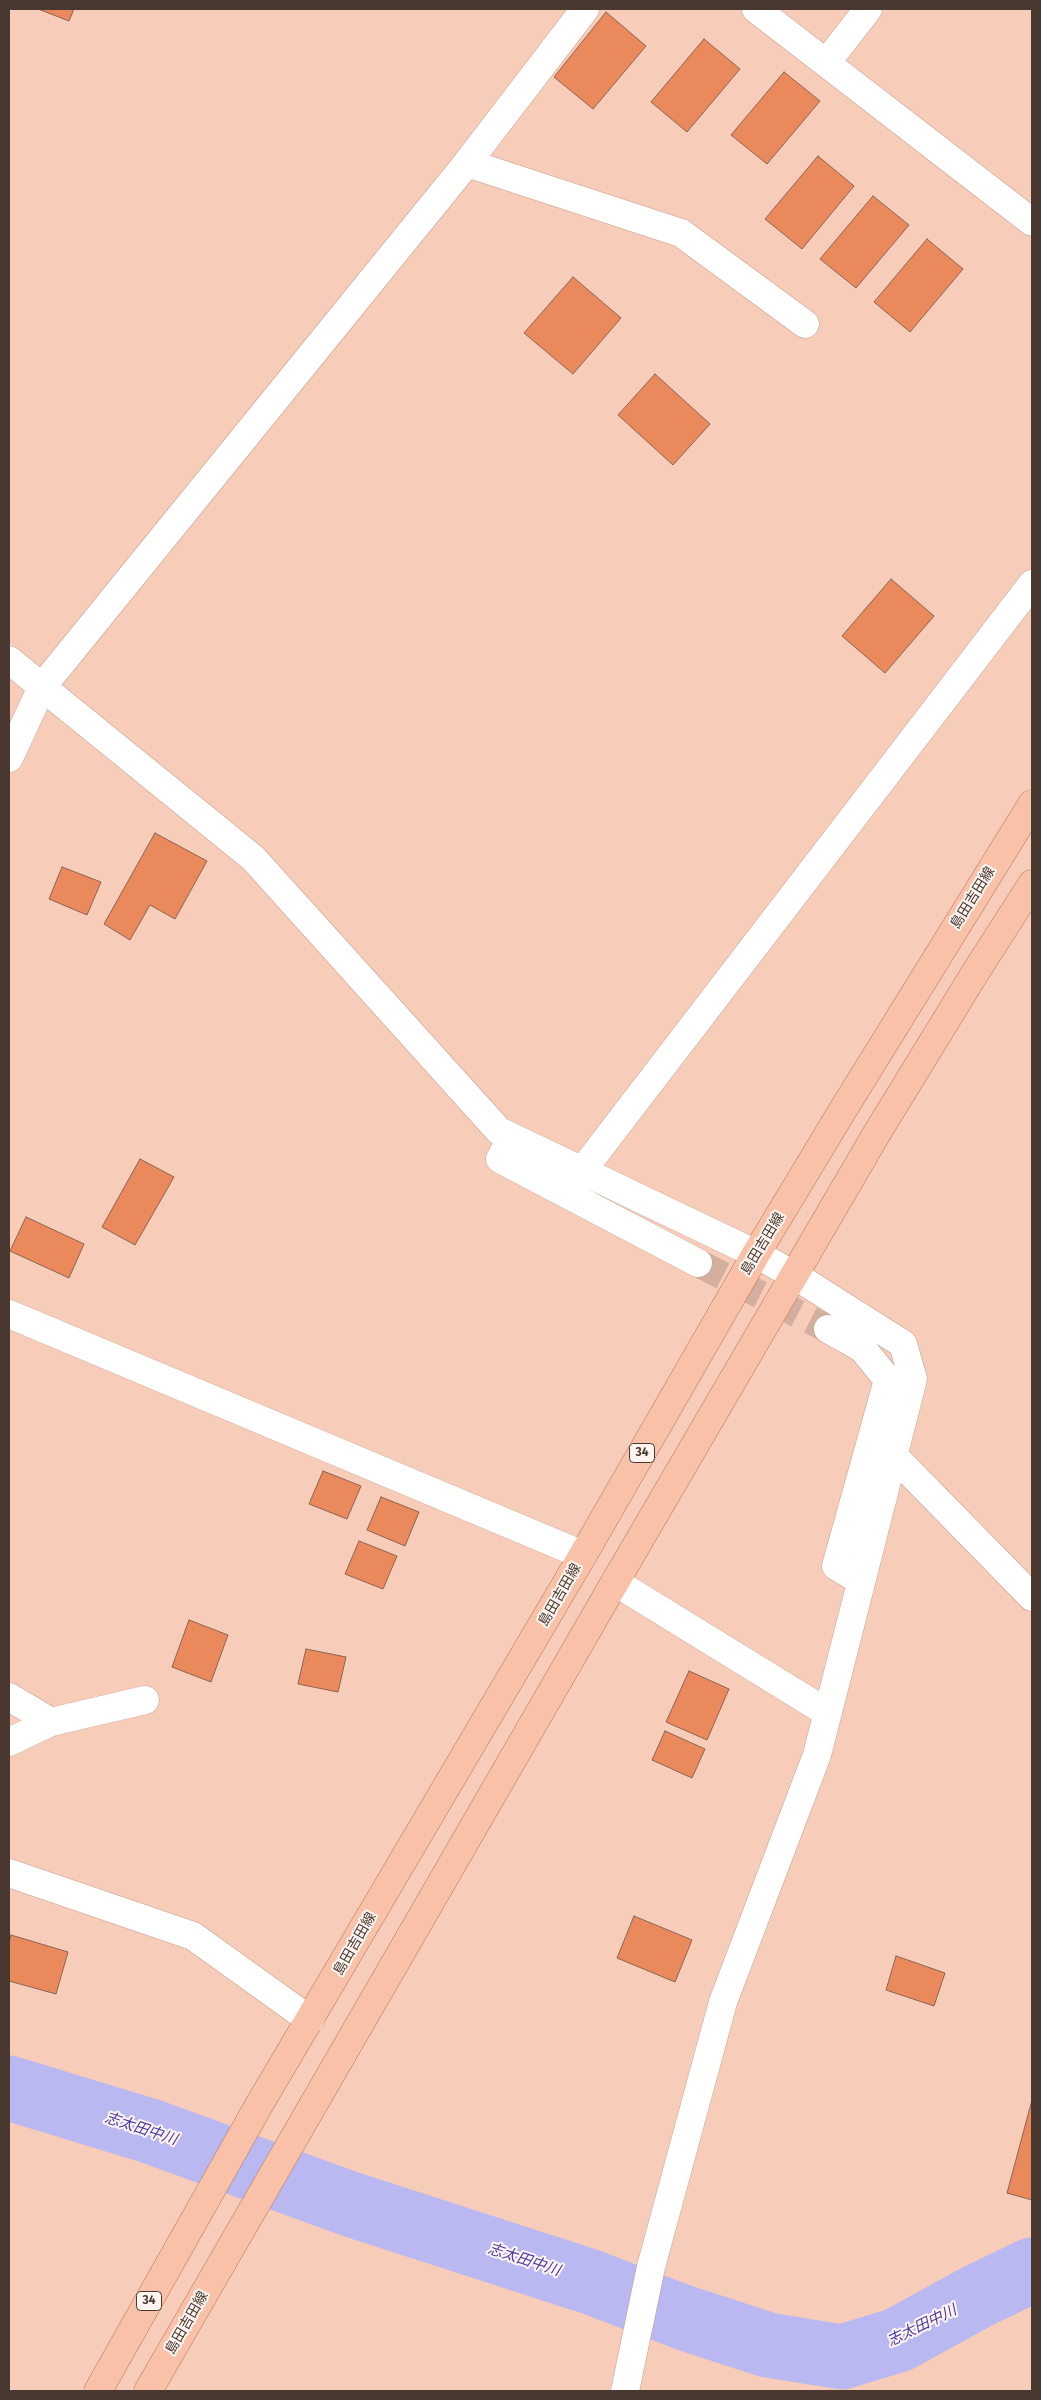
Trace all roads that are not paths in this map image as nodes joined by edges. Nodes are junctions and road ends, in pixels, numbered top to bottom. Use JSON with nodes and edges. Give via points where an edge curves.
{"nodes":[{"id":1,"x":585,"y":9,"type":"edge"},
{"id":2,"x":756,"y":9,"type":"edge"},
{"id":3,"x":868,"y":9,"type":"edge"},
{"id":4,"x":827,"y":62,"type":"junction"},
{"id":5,"x":466,"y":163,"type":"junction"},
{"id":6,"x":1032,"y":222,"type":"edge"},
{"id":7,"x":805,"y":324,"type":"dead end"},
{"id":8,"x":1032,"y":584,"type":"edge"},
{"id":9,"x":9,"y":660,"type":"edge"},
{"id":10,"x":42,"y":687,"type":"junction"},
{"id":11,"x":9,"y":758,"type":"edge"},
{"id":12,"x":1032,"y":804,"type":"edge"},
{"id":13,"x":1032,"y":884,"type":"edge"},
{"id":14,"x":512,"y":1137,"type":"junction"},
{"id":15,"x":582,"y":1171,"type":"junction"},
{"id":16,"x":756,"y":1254,"type":"junction"},
{"id":17,"x":698,"y":1263,"type":"tunnel mouth"},
{"id":18,"x":794,"y":1275,"type":"junction"},
{"id":19,"x":9,"y":1314,"type":"edge"},
{"id":20,"x":828,"y":1329,"type":"tunnel mouth"},
{"id":21,"x":894,"y":1455,"type":"junction"},
{"id":22,"x":583,"y":1556,"type":"junction"},
{"id":23,"x":861,"y":1581,"type":"junction"},
{"id":24,"x":615,"y":1582,"type":"junction"},
{"id":25,"x":1032,"y":1597,"type":"edge"},
{"id":26,"x":9,"y":1697,"type":"edge"},
{"id":27,"x":145,"y":1700,"type":"dead end"},
{"id":28,"x":828,"y":1712,"type":"junction"},
{"id":29,"x":51,"y":1722,"type":"junction"},
{"id":30,"x":9,"y":1742,"type":"edge"},
{"id":31,"x":9,"y":1873,"type":"edge"},
{"id":32,"x":310,"y":2020,"type":"junction"},
{"id":33,"x":98,"y":2391,"type":"edge"},
{"id":34,"x":148,"y":2391,"type":"edge"},
{"id":35,"x":626,"y":2391,"type":"edge"}],
"edges":[{"from":1,"to":5,"type":"street"},
{"from":2,"to":4,"type":"street"},
{"from":3,"to":4,"type":"street"},
{"from":4,"to":6,"type":"street"},
{"from":5,"to":7,"type":"street","via":[[681,233]]},
{"from":5,"to":10,"type":"street"},
{"from":8,"to":15,"type":"street"},
{"from":9,"to":10,"type":"street"},
{"from":10,"to":11,"type":"street"},
{"from":10,"to":14,"type":"street","via":[[253,858],[499,1131]]},
{"from":12,"to":16,"type":"main road","name":"島田吉田線","number":"34"},
{"from":13,"to":18,"type":"main road","name":"島田吉田線","via":[[892,1108]]},
{"from":14,"to":15,"type":"street"},
{"from":14,"to":17,"type":"street","via":[[500,1159]]},
{"from":15,"to":16,"type":"street"},
{"from":16,"to":18,"type":"street"},
{"from":16,"to":22,"type":"main road","name":"島田吉田線","number":"34"},
{"from":18,"to":21,"type":"street","via":[[903,1344],[913,1379]]},
{"from":18,"to":24,"type":"main road","name":"島田吉田線"},
{"from":19,"to":22,"type":"street"},
{"from":20,"to":23,"type":"street","via":[[862,1348],[888,1380],[836,1566]]},
{"from":21,"to":23,"type":"street"},
{"from":21,"to":25,"type":"street"},
{"from":22,"to":32,"type":"main road","name":"島田吉田線","number":"34"},
{"from":23,"to":28,"type":"street"},
{"from":24,"to":28,"type":"street"},
{"from":24,"to":34,"type":"main road","name":"島田吉田線"},
{"from":26,"to":29,"type":"street"},
{"from":27,"to":29,"type":"street"},
{"from":28,"to":35,"type":"street","via":[[817,1755],[724,2002],[650,2267]]},
{"from":29,"to":30,"type":"street"},
{"from":31,"to":32,"type":"street","via":[[193,1936]]},
{"from":32,"to":33,"type":"main road","name":"島田吉田線","number":"34"}]}
